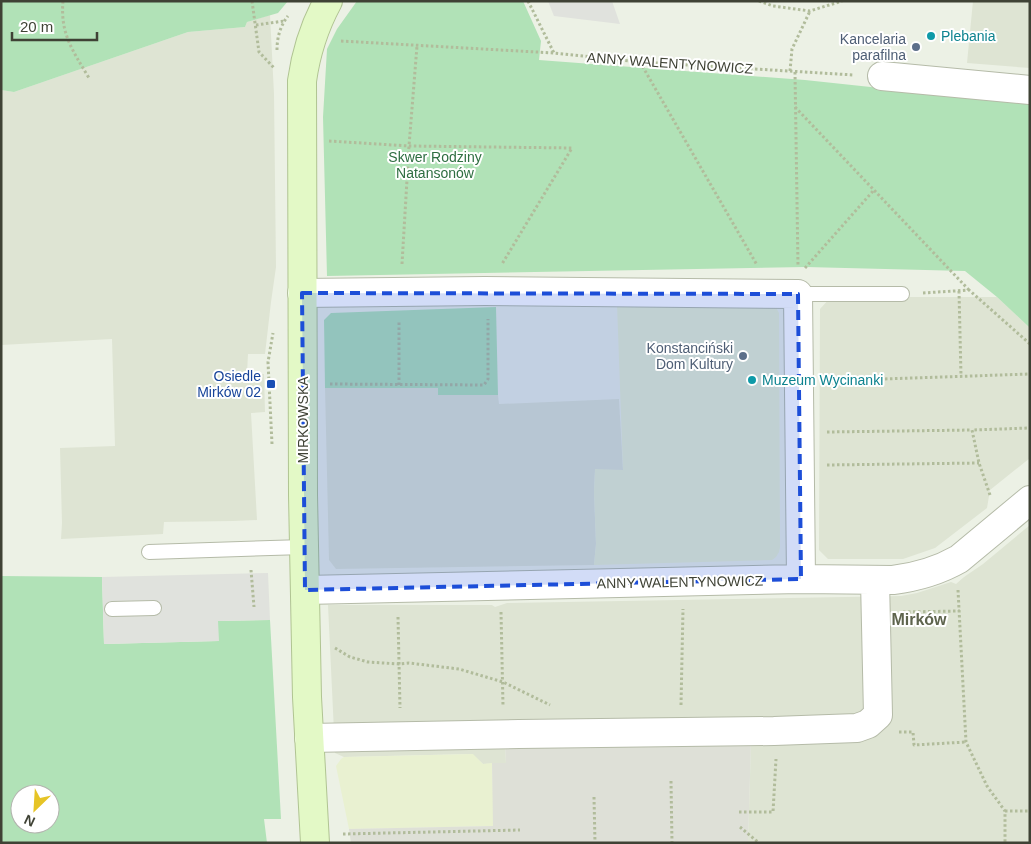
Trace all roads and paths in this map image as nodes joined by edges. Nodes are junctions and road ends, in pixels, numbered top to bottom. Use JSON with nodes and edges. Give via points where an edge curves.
{"nodes":[{"id":1,"x":63,"y":1,"type":"edge"},
{"id":2,"x":252,"y":1,"type":"edge"},
{"id":3,"x":328,"y":1,"type":"edge"},
{"id":4,"x":528,"y":1,"type":"edge"},
{"id":5,"x":759,"y":1,"type":"edge"},
{"id":6,"x":842,"y":1,"type":"edge"},
{"id":7,"x":810,"y":11,"type":"junction"},
{"id":8,"x":285,"y":21,"type":"dead end"},
{"id":9,"x":256,"y":24,"type":"junction"},
{"id":10,"x":310,"y":41,"type":"junction"},
{"id":11,"x":417,"y":46,"type":"junction"},
{"id":12,"x":554,"y":53,"type":"junction"},
{"id":13,"x":640,"y":62,"type":"junction"},
{"id":14,"x":277,"y":71,"type":"dead end"},
{"id":15,"x":790,"y":71,"type":"junction"},
{"id":16,"x":795,"y":72,"type":"junction"},
{"id":17,"x":882,"y":76,"type":"joint"},
{"id":18,"x":89,"y":78,"type":"dead end"},
{"id":19,"x":1030,"y":90,"type":"edge"},
{"id":20,"x":796,"y":107,"type":"junction"},
{"id":21,"x":327,"y":141,"type":"dead end"},
{"id":22,"x":409,"y":146,"type":"junction"},
{"id":23,"x":874,"y":190,"type":"junction"},
{"id":24,"x":790,"y":288,"type":"junction"},
{"id":25,"x":969,"y":290,"type":"junction"},
{"id":26,"x":485,"y":291,"type":"junction"},
{"id":27,"x":959,"y":291,"type":"junction"},
{"id":28,"x":401,"y":292,"type":"junction"},
{"id":29,"x":302,"y":293,"type":"junction"},
{"id":30,"x":902,"y":294,"type":"joint"},
{"id":31,"x":1030,"y":344,"type":"edge"},
{"id":32,"x":1030,"y":374,"type":"edge"},
{"id":33,"x":961,"y":376,"type":"junction"},
{"id":34,"x":823,"y":381,"type":"dead end"},
{"id":35,"x":399,"y":385,"type":"dead end"},
{"id":36,"x":1030,"y":428,"type":"edge"},
{"id":37,"x":972,"y":430,"type":"junction"},
{"id":38,"x":823,"y":432,"type":"dead end"},
{"id":39,"x":979,"y":462,"type":"junction"},
{"id":40,"x":822,"y":465,"type":"dead end"},
{"id":41,"x":991,"y":498,"type":"dead end"},
{"id":42,"x":1030,"y":500,"type":"edge"},
{"id":43,"x":304,"y":547,"type":"junction"},
{"id":44,"x":150,"y":552,"type":"dead end"},
{"id":45,"x":251,"y":568,"type":"dead end"},
{"id":46,"x":802,"y":580,"type":"junction"},
{"id":47,"x":874,"y":580,"type":"junction"},
{"id":48,"x":958,"y":586,"type":"dead end"},
{"id":49,"x":305,"y":590,"type":"junction"},
{"id":50,"x":254,"y":607,"type":"dead end"},
{"id":51,"x":154,"y":608,"type":"dead end"},
{"id":52,"x":683,"y":608,"type":"dead end"},
{"id":53,"x":112,"y":609,"type":"dead end"},
{"id":54,"x":501,"y":609,"type":"dead end"},
{"id":55,"x":398,"y":610,"type":"dead end"},
{"id":56,"x":960,"y":610,"type":"junction"},
{"id":57,"x":898,"y":612,"type":"dead end"},
{"id":58,"x":333,"y":647,"type":"dead end"},
{"id":59,"x":399,"y":664,"type":"junction"},
{"id":60,"x":503,"y":682,"type":"junction"},
{"id":61,"x":553,"y":706,"type":"dead end"},
{"id":62,"x":682,"y":707,"type":"dead end"},
{"id":63,"x":504,"y":734,"type":"junction"},
{"id":64,"x":400,"y":736,"type":"junction"},
{"id":65,"x":309,"y":738,"type":"junction"},
{"id":66,"x":671,"y":781,"type":"dead end"},
{"id":67,"x":594,"y":796,"type":"dead end"},
{"id":68,"x":1005,"y":811,"type":"junction"},
{"id":69,"x":1030,"y":811,"type":"edge"},
{"id":70,"x":340,"y":826,"type":"dead end"},
{"id":71,"x":740,"y":827,"type":"dead end"},
{"id":72,"x":520,"y":830,"type":"dead end"},
{"id":73,"x":342,"y":834,"type":"junction"},
{"id":74,"x":315,"y":843,"type":"edge"},
{"id":75,"x":344,"y":843,"type":"edge"},
{"id":76,"x":595,"y":843,"type":"edge"},
{"id":77,"x":672,"y":843,"type":"edge"},
{"id":78,"x":759,"y":843,"type":"edge"},
{"id":79,"x":1005,"y":843,"type":"edge"}],
"edges":[{"from":1,"to":18,"type":"path","via":[[65,32]]},
{"from":2,"to":9,"type":"path"},
{"from":3,"to":10,"type":"street","name":"MIRKOWSKA"},
{"from":4,"to":12,"type":"path"},
{"from":5,"to":7,"type":"path"},
{"from":6,"to":7,"type":"path"},
{"from":7,"to":15,"type":"path","via":[[792,49]]},
{"from":8,"to":9,"type":"path"},
{"from":9,"to":14,"type":"path","via":[[259,52]]},
{"from":10,"to":11,"type":"path","name":"ANNY WALENTYNOWICZ"},
{"from":10,"to":29,"type":"street","name":"MIRKOWSKA","via":[[302,81]]},
{"from":11,"to":12,"type":"path","name":"ANNY WALENTYNOWICZ"},
{"from":11,"to":22,"type":"path"},
{"from":12,"to":13,"type":"path","name":"ANNY WALENTYNOWICZ"},
{"from":13,"to":15,"type":"path","name":"ANNY WALENTYNOWICZ"},
{"from":13,"to":24,"type":"path"},
{"from":15,"to":16,"type":"path","name":"ANNY WALENTYNOWICZ"},
{"from":16,"to":17,"type":"path","name":"ANNY WALENTYNOWICZ"},
{"from":16,"to":20,"type":"path"},
{"from":17,"to":19,"type":"street"},
{"from":20,"to":23,"type":"path"},
{"from":20,"to":24,"type":"path"},
{"from":21,"to":22,"type":"path"},
{"from":22,"to":26,"type":"path","via":[[572,148]]},
{"from":22,"to":28,"type":"path"},
{"from":23,"to":24,"type":"path"},
{"from":23,"to":25,"type":"path"},
{"from":24,"to":26,"type":"street"},
{"from":24,"to":30,"type":"lane"},
{"from":24,"to":46,"type":"street"},
{"from":25,"to":27,"type":"path"},
{"from":25,"to":31,"type":"path"},
{"from":26,"to":28,"type":"street"},
{"from":27,"to":30,"type":"path"},
{"from":27,"to":33,"type":"path"},
{"from":28,"to":29,"type":"street"},
{"from":28,"to":35,"type":"path"},
{"from":29,"to":43,"type":"street","name":"MIRKOWSKA"},
{"from":32,"to":33,"type":"path"},
{"from":33,"to":34,"type":"path"},
{"from":36,"to":37,"type":"path"},
{"from":37,"to":38,"type":"path"},
{"from":37,"to":39,"type":"path"},
{"from":39,"to":40,"type":"path"},
{"from":39,"to":41,"type":"path"},
{"from":42,"to":47,"type":"street","name":"ANNY WALENTYNOWICZ","via":[[946,566],[920,576]]},
{"from":43,"to":44,"type":"lane"},
{"from":43,"to":49,"type":"street","name":"MIRKOWSKA"},
{"from":45,"to":50,"type":"path"},
{"from":46,"to":47,"type":"street","name":"ANNY WALENTYNOWICZ"},
{"from":46,"to":49,"type":"street","name":"ANNY WALENTYNOWICZ"},
{"from":47,"to":63,"type":"street","via":[[878,715],[862,727],[842,730]]},
{"from":48,"to":56,"type":"path"},
{"from":49,"to":65,"type":"street","name":"MIRKOWSKA"},
{"from":51,"to":53,"type":"lane"},
{"from":52,"to":62,"type":"path"},
{"from":54,"to":60,"type":"path"},
{"from":55,"to":59,"type":"path"},
{"from":56,"to":57,"type":"path"},
{"from":56,"to":68,"type":"path","via":[[966,742],[987,786]]},
{"from":58,"to":59,"type":"path","via":[[368,662]]},
{"from":59,"to":60,"type":"path","via":[[459,669]]},
{"from":59,"to":64,"type":"path"},
{"from":60,"to":61,"type":"path"},
{"from":60,"to":63,"type":"path"},
{"from":63,"to":64,"type":"street"},
{"from":64,"to":65,"type":"street"},
{"from":65,"to":74,"type":"street","name":"MIRKOWSKA"},
{"from":66,"to":77,"type":"path"},
{"from":67,"to":76,"type":"path"},
{"from":68,"to":69,"type":"path"},
{"from":68,"to":79,"type":"path"},
{"from":70,"to":73,"type":"path"},
{"from":71,"to":78,"type":"path"},
{"from":72,"to":73,"type":"path"},
{"from":73,"to":75,"type":"path"}]}
